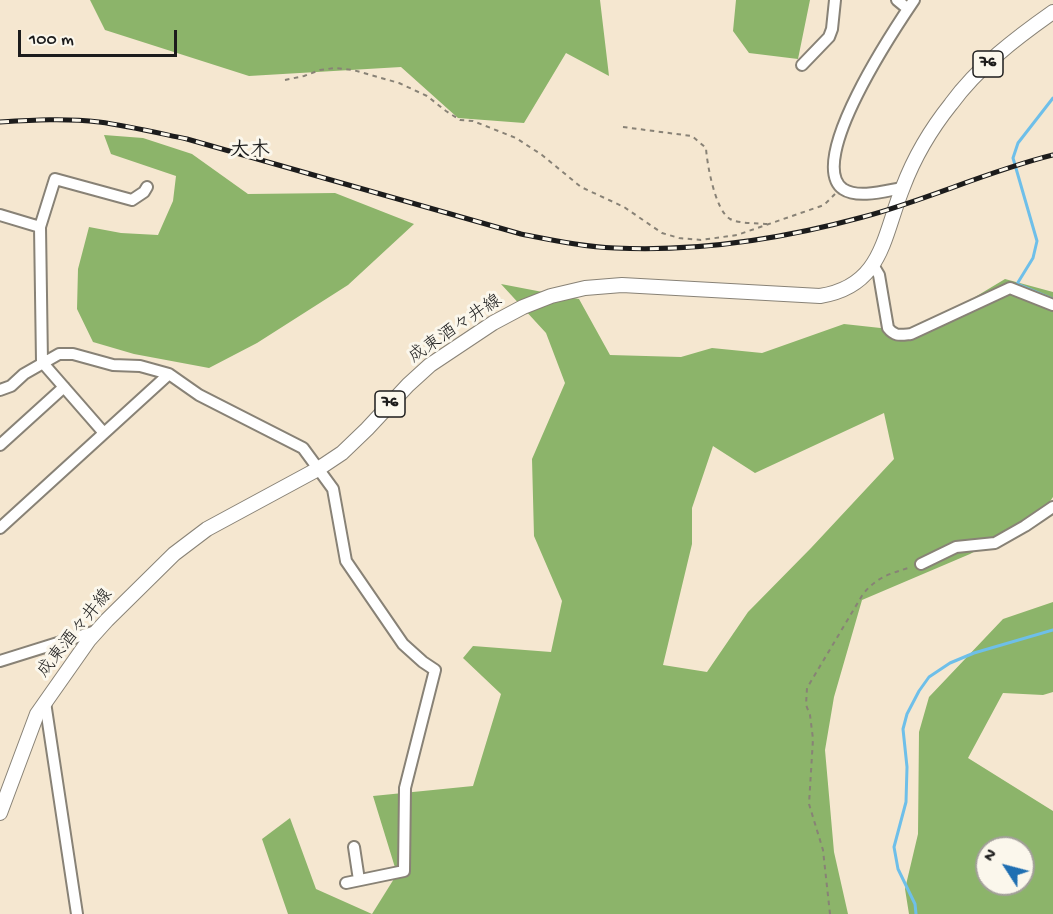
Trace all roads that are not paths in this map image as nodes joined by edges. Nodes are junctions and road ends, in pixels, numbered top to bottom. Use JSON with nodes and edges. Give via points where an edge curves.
{"nodes":[{"id":1,"x":835,"y":0,"type":"edge"},
{"id":2,"x":897,"y":0,"type":"edge"},
{"id":3,"x":911,"y":4,"type":"edge"},
{"id":4,"x":1053,"y":12,"type":"edge"},
{"id":5,"x":802,"y":65,"type":"dead end"},
{"id":6,"x":147,"y":186,"type":"dead end"},
{"id":7,"x":902,"y":188,"type":"junction"},
{"id":8,"x":0,"y":215,"type":"edge"},
{"id":9,"x":40,"y":227,"type":"junction"},
{"id":10,"x":873,"y":265,"type":"junction"},
{"id":11,"x":1053,"y":305,"type":"edge"},
{"id":12,"x":42,"y":362,"type":"junction"},
{"id":13,"x":169,"y":374,"type":"junction"},
{"id":14,"x":64,"y":387,"type":"junction"},
{"id":15,"x":0,"y":390,"type":"edge"},
{"id":16,"x":104,"y":433,"type":"junction"},
{"id":17,"x":0,"y":445,"type":"edge"},
{"id":18,"x":318,"y":469,"type":"junction"},
{"id":19,"x":1053,"y":507,"type":"edge"},
{"id":20,"x":0,"y":528,"type":"edge"},
{"id":21,"x":921,"y":564,"type":"road end"},
{"id":22,"x":97,"y":631,"type":"junction"},
{"id":23,"x":0,"y":661,"type":"edge"},
{"id":24,"x":45,"y":702,"type":"junction"},
{"id":25,"x":1,"y":808,"type":"edge"},
{"id":26,"x":354,"y":847,"type":"dead end"},
{"id":27,"x":359,"y":880,"type":"junction"},
{"id":28,"x":346,"y":883,"type":"dead end"},
{"id":29,"x":78,"y":914,"type":"edge"}],
"edges":[{"from":1,"to":5,"type":"street","via":[[829,37]]},
{"from":2,"to":3,"type":"street"},
{"from":3,"to":7,"type":"street","via":[[842,125],[834,169],[836,181],[851,193]]},
{"from":4,"to":7,"type":"main road","name":"成東酒々井線","number":"76","via":[[969,80],[934,128]]},
{"from":6,"to":9,"type":"street","via":[[132,200],[55,178]]},
{"from":7,"to":10,"type":"main road","name":"成東酒々井線","number":"76","via":[[883,247]]},
{"from":8,"to":9,"type":"street"},
{"from":9,"to":12,"type":"street"},
{"from":10,"to":11,"type":"street","via":[[879,275],[888,328],[898,335],[911,334],[1010,288]]},
{"from":10,"to":18,"type":"main road","name":"成東酒々井線","number":"76","via":[[847,289],[820,296],[622,285],[551,296],[492,323],[430,365],[342,453]]},
{"from":12,"to":13,"type":"street","via":[[59,354],[73,354]]},
{"from":12,"to":14,"type":"street"},
{"from":12,"to":15,"type":"street"},
{"from":13,"to":16,"type":"street"},
{"from":13,"to":18,"type":"street","via":[[199,396],[303,448]]},
{"from":14,"to":16,"type":"street"},
{"from":14,"to":17,"type":"street"},
{"from":16,"to":20,"type":"street"},
{"from":18,"to":22,"type":"main road","name":"成東酒々井線","number":"76","via":[[207,529],[152,574]]},
{"from":18,"to":27,"type":"street","via":[[333,489],[346,561],[403,644],[435,670],[405,788],[404,870]]},
{"from":19,"to":21,"type":"street","via":[[995,543],[956,548]]},
{"from":22,"to":23,"type":"street"},
{"from":22,"to":24,"type":"main road","name":"成東酒々井線","number":"76"},
{"from":24,"to":25,"type":"main road","name":"成東酒々井線","number":"76"},
{"from":24,"to":29,"type":"street"},
{"from":26,"to":27,"type":"street"},
{"from":27,"to":28,"type":"street"}]}
